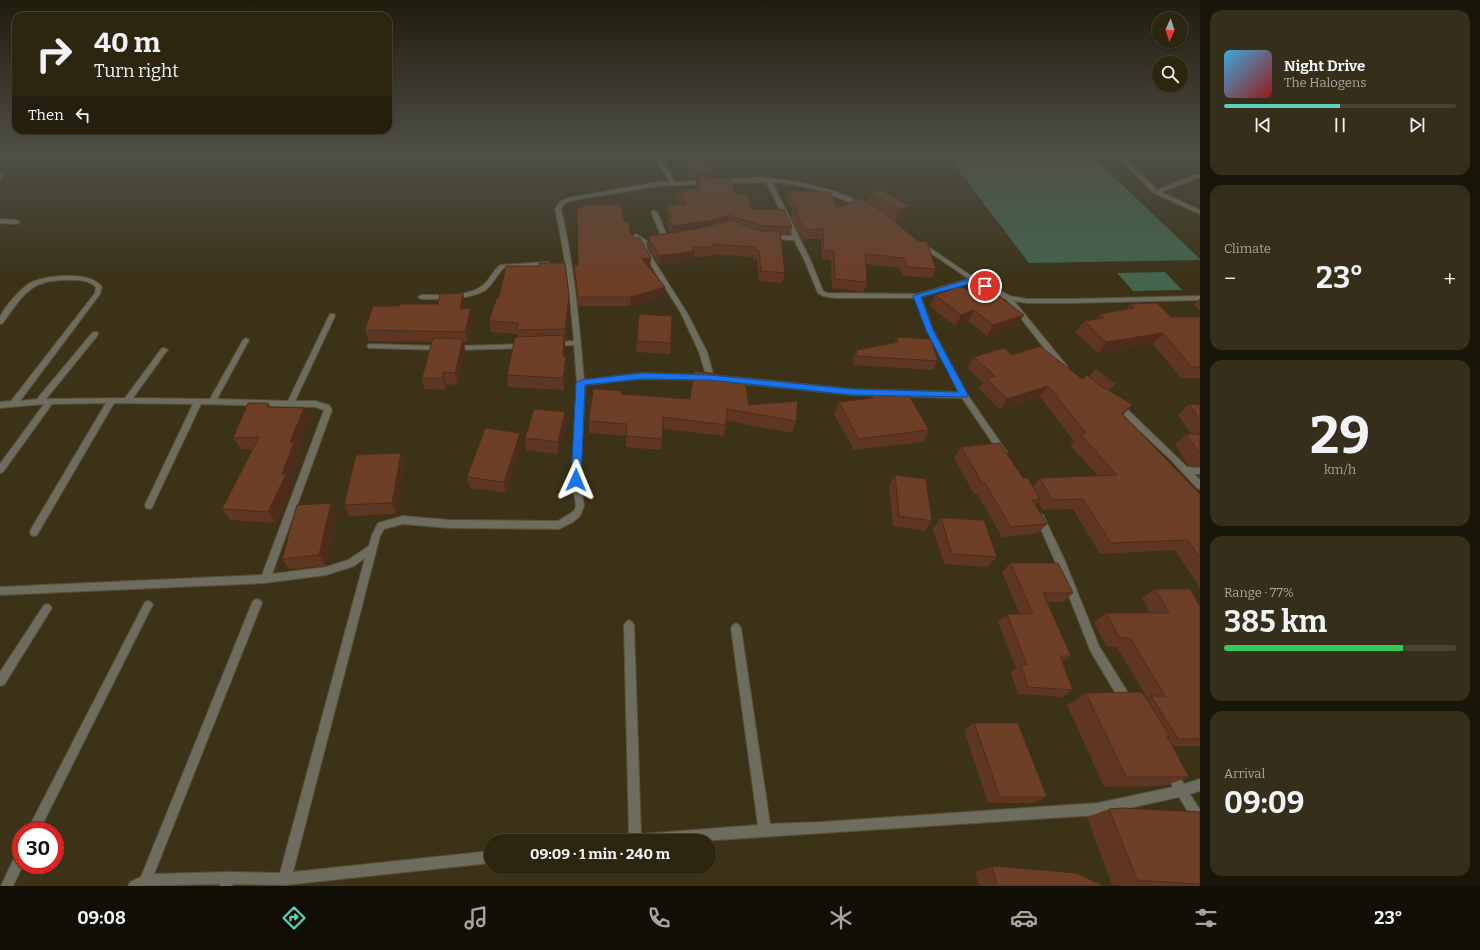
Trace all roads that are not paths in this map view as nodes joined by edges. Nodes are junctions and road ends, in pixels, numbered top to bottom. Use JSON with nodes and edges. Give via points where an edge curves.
{"nodes":[{"id":1,"x":595,"y":195,"type":"edge"},
{"id":2,"x":776,"y":195,"type":"edge"},
{"id":3,"x":838,"y":195,"type":"edge"},
{"id":4,"x":1163,"y":195,"type":"edge"},
{"id":5,"x":868,"y":210,"type":"edge"},
{"id":6,"x":654,"y":212,"type":"dead end"},
{"id":7,"x":1200,"y":212,"type":"edge"},
{"id":8,"x":0,"y":221,"type":"edge"},
{"id":9,"x":18,"y":222,"type":"dead end"},
{"id":10,"x":636,"y":236,"type":"edge"},
{"id":11,"x":672,"y":237,"type":"edge"},
{"id":12,"x":762,"y":237,"type":"edge"},
{"id":13,"x":665,"y":238,"type":"junction"},
{"id":14,"x":797,"y":238,"type":"junction"},
{"id":15,"x":658,"y":239,"type":"edge"},
{"id":16,"x":916,"y":241,"type":"edge"},
{"id":17,"x":554,"y":264,"type":"edge"},
{"id":18,"x":974,"y":280,"type":"junction"},
{"id":19,"x":917,"y":296,"type":"junction"},
{"id":20,"x":421,"y":297,"type":"dead end"},
{"id":21,"x":1008,"y":298,"type":"junction"},
{"id":22,"x":1200,"y":298,"type":"edge"},
{"id":23,"x":332,"y":316,"type":"dead end"},
{"id":24,"x":0,"y":322,"type":"edge"},
{"id":25,"x":94,"y":334,"type":"dead end"},
{"id":26,"x":246,"y":340,"type":"dead end"},
{"id":27,"x":576,"y":343,"type":"junction"},
{"id":28,"x":547,"y":344,"type":"edge"},
{"id":29,"x":532,"y":345,"type":"edge"},
{"id":30,"x":371,"y":346,"type":"dead end"},
{"id":31,"x":164,"y":350,"type":"dead end"},
{"id":32,"x":1070,"y":374,"type":"edge"},
{"id":33,"x":710,"y":378,"type":"junction"},
{"id":34,"x":581,"y":383,"type":"junction"},
{"id":35,"x":964,"y":395,"type":"junction"},
{"id":36,"x":112,"y":400,"type":"junction"},
{"id":37,"x":127,"y":400,"type":"junction"},
{"id":38,"x":50,"y":401,"type":"junction"},
{"id":39,"x":39,"y":402,"type":"junction"},
{"id":40,"x":198,"y":402,"type":"junction"},
{"id":41,"x":212,"y":402,"type":"junction"},
{"id":42,"x":14,"y":403,"type":"junction"},
{"id":43,"x":290,"y":404,"type":"junction"},
{"id":44,"x":1112,"y":404,"type":"edge"},
{"id":45,"x":0,"y":405,"type":"edge"},
{"id":46,"x":1007,"y":459,"type":"edge"},
{"id":47,"x":0,"y":470,"type":"edge"},
{"id":48,"x":1186,"y":470,"type":"junction"},
{"id":49,"x":1200,"y":471,"type":"edge"},
{"id":50,"x":1200,"y":486,"type":"edge"},
{"id":51,"x":149,"y":505,"type":"dead end"},
{"id":52,"x":1035,"y":507,"type":"edge"},
{"id":53,"x":34,"y":532,"type":"dead end"},
{"id":54,"x":373,"y":548,"type":"junction"},
{"id":55,"x":265,"y":580,"type":"junction"},
{"id":56,"x":0,"y":591,"type":"edge"},
{"id":57,"x":257,"y":603,"type":"dead end"},
{"id":58,"x":148,"y":605,"type":"dead end"},
{"id":59,"x":46,"y":608,"type":"dead end"},
{"id":60,"x":629,"y":624,"type":"dead end"},
{"id":61,"x":736,"y":628,"type":"dead end"},
{"id":62,"x":0,"y":681,"type":"edge"},
{"id":63,"x":1131,"y":709,"type":"edge"},
{"id":64,"x":1166,"y":766,"type":"edge"},
{"id":65,"x":1200,"y":785,"type":"edge"},
{"id":66,"x":1182,"y":792,"type":"junction"},
{"id":67,"x":1200,"y":821,"type":"edge"},
{"id":68,"x":38,"y":822,"type":"edge"},
{"id":69,"x":765,"y":830,"type":"junction"},
{"id":70,"x":630,"y":834,"type":"edge"},
{"id":71,"x":711,"y":834,"type":"edge"},
{"id":72,"x":484,"y":858,"type":"edge"},
{"id":73,"x":13,"y":874,"type":"edge"},
{"id":74,"x":285,"y":879,"type":"junction"},
{"id":75,"x":227,"y":882,"type":"edge"},
{"id":76,"x":139,"y":883,"type":"edge"},
{"id":77,"x":8,"y":886,"type":"edge"}],
"edges":[{"from":1,"to":27,"type":"street","via":[[561,203],[558,209],[565,240],[565,264],[573,293]]},
{"from":2,"to":14,"type":"street"},
{"from":3,"to":5,"type":"street"},
{"from":4,"to":7,"type":"street"},
{"from":6,"to":13,"type":"street"},
{"from":8,"to":9,"type":"street"},
{"from":10,"to":33,"type":"street","via":[[647,240],[642,244],[645,251],[684,314],[703,352]]},
{"from":11,"to":13,"type":"street"},
{"from":12,"to":14,"type":"street"},
{"from":13,"to":15,"type":"street"},
{"from":14,"to":19,"type":"street","via":[[818,288],[825,295]]},
{"from":16,"to":18,"type":"street"},
{"from":17,"to":20,"type":"street","via":[[502,266],[482,289],[470,293]]},
{"from":18,"to":19,"type":"street"},
{"from":18,"to":21,"type":"street"},
{"from":19,"to":35,"type":"street","via":[[930,330]]},
{"from":21,"to":22,"type":"street","via":[[1071,302]]},
{"from":21,"to":32,"type":"street"},
{"from":23,"to":43,"type":"street"},
{"from":24,"to":42,"type":"street","via":[[26,289],[38,281],[55,278],[83,279],[94,282],[99,287],[98,292]]},
{"from":25,"to":39,"type":"street"},
{"from":26,"to":41,"type":"street"},
{"from":27,"to":28,"type":"street"},
{"from":27,"to":34,"type":"street"},
{"from":29,"to":30,"type":"street","via":[[437,348]]},
{"from":31,"to":37,"type":"street"},
{"from":33,"to":34,"type":"street","via":[[641,376]]},
{"from":33,"to":35,"type":"street","via":[[852,392]]},
{"from":34,"to":54,"type":"street","via":[[576,463],[580,506],[570,519],[559,525],[449,524],[402,520],[381,526]]},
{"from":35,"to":46,"type":"street"},
{"from":36,"to":37,"type":"street"},
{"from":36,"to":38,"type":"street"},
{"from":36,"to":53,"type":"street"},
{"from":37,"to":40,"type":"street"},
{"from":38,"to":39,"type":"street"},
{"from":38,"to":47,"type":"street"},
{"from":39,"to":42,"type":"street"},
{"from":40,"to":41,"type":"street"},
{"from":40,"to":51,"type":"street"},
{"from":41,"to":43,"type":"street"},
{"from":42,"to":45,"type":"street"},
{"from":43,"to":55,"type":"street","via":[[315,404],[328,410]]},
{"from":44,"to":48,"type":"street","via":[[1124,411]]},
{"from":48,"to":49,"type":"street"},
{"from":48,"to":50,"type":"street"},
{"from":52,"to":63,"type":"street","via":[[1060,561],[1095,649]]},
{"from":54,"to":55,"type":"street","via":[[351,563],[326,571]]},
{"from":54,"to":74,"type":"street"},
{"from":55,"to":56,"type":"street"},
{"from":57,"to":76,"type":"street"},
{"from":58,"to":68,"type":"street"},
{"from":59,"to":62,"type":"street"},
{"from":60,"to":70,"type":"street"},
{"from":61,"to":69,"type":"street"},
{"from":64,"to":66,"type":"street"},
{"from":65,"to":66,"type":"street"},
{"from":66,"to":67,"type":"street"},
{"from":66,"to":69,"type":"street","via":[[1098,810]]},
{"from":69,"to":71,"type":"street"},
{"from":72,"to":74,"type":"street"},
{"from":73,"to":77,"type":"street"},
{"from":74,"to":75,"type":"street"},
{"from":75,"to":76,"type":"street"}]}
